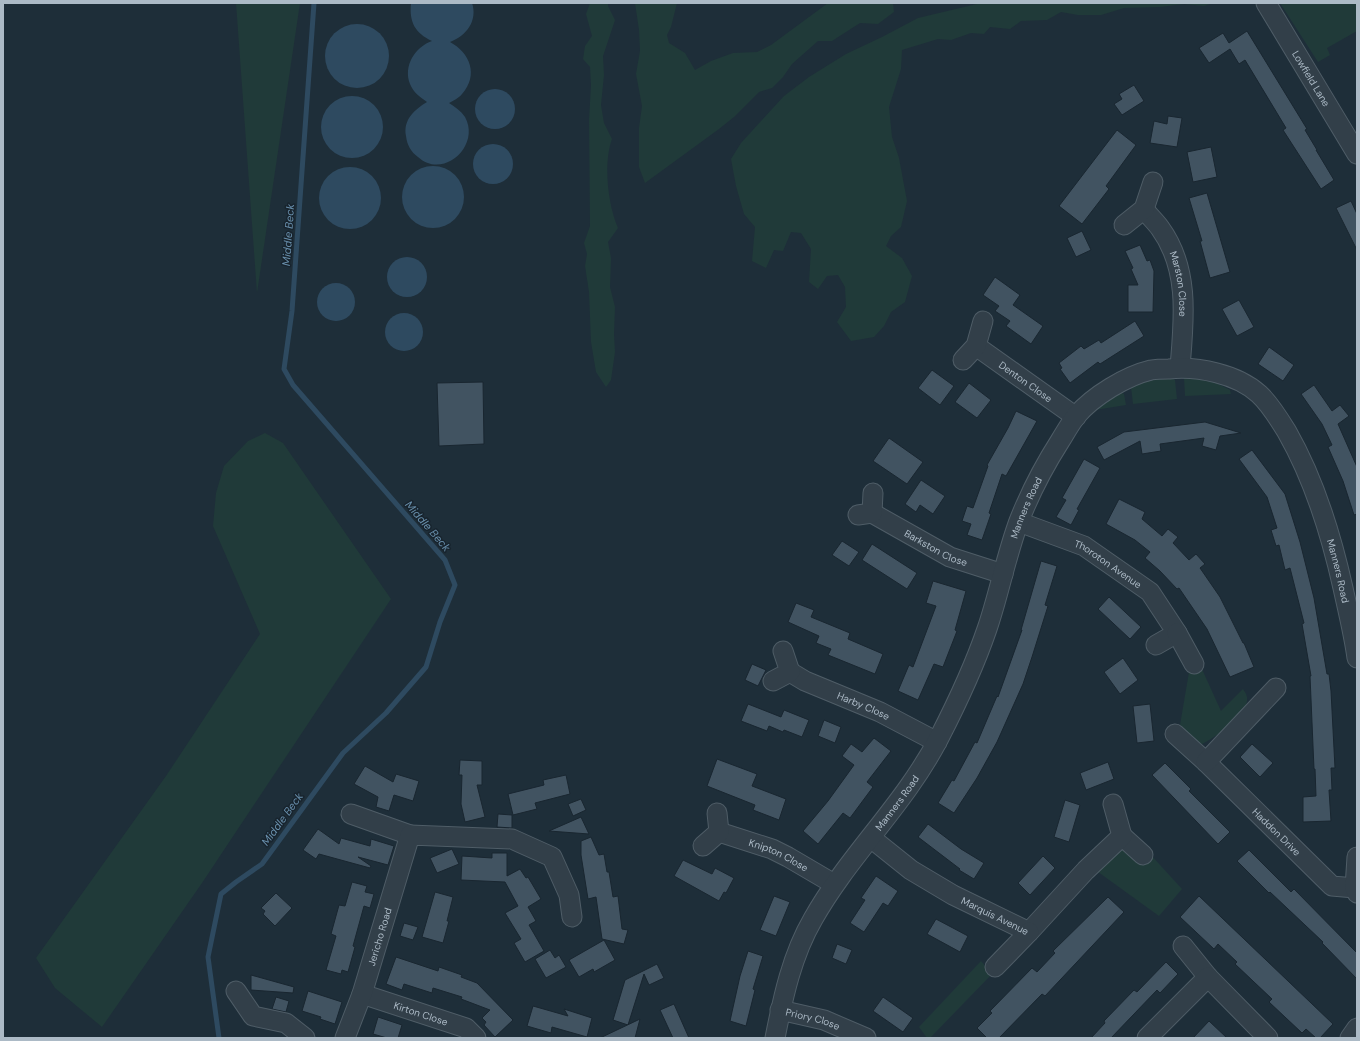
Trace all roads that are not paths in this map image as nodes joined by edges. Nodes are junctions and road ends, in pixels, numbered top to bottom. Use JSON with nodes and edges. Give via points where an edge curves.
{"nodes":[{"id":1,"x":1266,"y":3,"type":"edge"},
{"id":2,"x":1357,"y":154,"type":"edge"},
{"id":3,"x":1153,"y":182,"type":"dead end"},
{"id":4,"x":1144,"y":209,"type":"junction"},
{"id":5,"x":1124,"y":225,"type":"dead end"},
{"id":6,"x":983,"y":321,"type":"dead end"},
{"id":7,"x":976,"y":346,"type":"junction"},
{"id":8,"x":963,"y":360,"type":"dead end"},
{"id":9,"x":1180,"y":367,"type":"junction"},
{"id":10,"x":1076,"y":417,"type":"junction"},
{"id":11,"x":873,"y":493,"type":"dead end"},
{"id":12,"x":1019,"y":522,"type":"junction"},
{"id":13,"x":1003,"y":574,"type":"junction"},
{"id":14,"x":1177,"y":633,"type":"junction"},
{"id":15,"x":1156,"y":646,"type":"dead end"},
{"id":16,"x":783,"y":651,"type":"dead end"},
{"id":17,"x":1357,"y":658,"type":"edge"},
{"id":18,"x":1194,"y":664,"type":"dead end"},
{"id":19,"x":790,"y":672,"type":"junction"},
{"id":20,"x":773,"y":681,"type":"dead end"},
{"id":21,"x":1276,"y":688,"type":"dead end"},
{"id":22,"x":1175,"y":734,"type":"dead end"},
{"id":23,"x":937,"y":742,"type":"junction"},
{"id":24,"x":1206,"y":762,"type":"junction"},
{"id":25,"x":1113,"y":804,"type":"dead end"},
{"id":26,"x":717,"y":813,"type":"dead end"},
{"id":27,"x":351,"y":814,"type":"dead end"},
{"id":28,"x":719,"y":832,"type":"junction"},
{"id":29,"x":410,"y":835,"type":"junction"},
{"id":30,"x":1122,"y":836,"type":"junction"},
{"id":31,"x":871,"y":838,"type":"junction"},
{"id":32,"x":703,"y":846,"type":"dead end"},
{"id":33,"x":1143,"y":855,"type":"dead end"},
{"id":34,"x":1357,"y":857,"type":"edge"},
{"id":35,"x":834,"y":884,"type":"junction"},
{"id":36,"x":1356,"y":891,"type":"edge"},
{"id":37,"x":572,"y":917,"type":"dead end"},
{"id":38,"x":1029,"y":932,"type":"junction"},
{"id":39,"x":1183,"y":946,"type":"dead end"},
{"id":40,"x":995,"y":968,"type":"dead end"},
{"id":41,"x":1208,"y":977,"type":"junction"},
{"id":42,"x":236,"y":991,"type":"dead end"},
{"id":43,"x":362,"y":994,"type":"junction"},
{"id":44,"x":780,"y":1010,"type":"junction"},
{"id":45,"x":1357,"y":1028,"type":"edge"},
{"id":46,"x":305,"y":1038,"type":"edge"},
{"id":47,"x":345,"y":1038,"type":"edge"},
{"id":48,"x":476,"y":1038,"type":"edge"},
{"id":49,"x":775,"y":1038,"type":"edge"},
{"id":50,"x":866,"y":1038,"type":"edge"},
{"id":51,"x":1146,"y":1038,"type":"edge"},
{"id":52,"x":1268,"y":1038,"type":"edge"},
{"id":53,"x":1350,"y":1038,"type":"edge"}],
"edges":[{"from":1,"to":2,"type":"street","name":"Lowfield Lane"},
{"from":3,"to":4,"type":"street"},
{"from":4,"to":5,"type":"street"},
{"from":4,"to":9,"type":"street","name":"Marston Close","via":[[1170,245],[1183,287]]},
{"from":6,"to":7,"type":"street"},
{"from":7,"to":8,"type":"street"},
{"from":7,"to":10,"type":"street","name":"Denton Close"},
{"from":9,"to":10,"type":"street","name":"Manners Road","via":[[1150,370],[1111,386]]},
{"from":9,"to":17,"type":"street","name":"Manners Road","via":[[1216,372],[1236,379],[1258,394],[1279,418],[1309,475],[1328,529]]},
{"from":10,"to":12,"type":"street","name":"Manners Road","via":[[1050,457]]},
{"from":11,"to":13,"type":"street","name":"Barkston Close","via":[[865,514],[950,557]]},
{"from":12,"to":13,"type":"street","name":"Manners Road"},
{"from":12,"to":14,"type":"street","name":"Thoroton Avenue","via":[[1084,546],[1150,592]]},
{"from":13,"to":23,"type":"street","name":"Manners Road","via":[[987,630],[968,680]]},
{"from":14,"to":15,"type":"street"},
{"from":14,"to":18,"type":"street","name":"Thoroton Avenue"},
{"from":16,"to":19,"type":"street"},
{"from":19,"to":20,"type":"street"},
{"from":19,"to":23,"type":"street","name":"Harby Close","via":[[805,681],[880,712]]},
{"from":21,"to":24,"type":"street"},
{"from":22,"to":24,"type":"street","name":"Haddon Drive"},
{"from":23,"to":31,"type":"street","name":"Manners Road"},
{"from":24,"to":36,"type":"street","name":"Haddon Drive","via":[[1332,886]]},
{"from":25,"to":30,"type":"street"},
{"from":26,"to":28,"type":"street"},
{"from":27,"to":29,"type":"street"},
{"from":28,"to":32,"type":"street"},
{"from":28,"to":35,"type":"street","name":"Knipton Close","via":[[772,849]]},
{"from":29,"to":37,"type":"street","via":[[512,839],[552,857],[569,895]]},
{"from":29,"to":43,"type":"street","name":"Jericho Road"},
{"from":30,"to":33,"type":"street"},
{"from":30,"to":38,"type":"street","name":"Marquis Avenue","via":[[1086,870]]},
{"from":31,"to":35,"type":"street","name":"Manners Road"},
{"from":31,"to":38,"type":"street","name":"Marquis Avenue","via":[[911,870],[953,895]]},
{"from":34,"to":36,"type":"street"},
{"from":35,"to":44,"type":"street","name":"Manners Road","via":[[811,922],[792,965]]},
{"from":38,"to":40,"type":"street"},
{"from":39,"to":41,"type":"street"},
{"from":41,"to":51,"type":"street"},
{"from":41,"to":52,"type":"street"},
{"from":42,"to":46,"type":"street","via":[[253,1016],[286,1023]]},
{"from":43,"to":47,"type":"street","name":"Jericho Road"},
{"from":43,"to":48,"type":"street","name":"Kirton Close","via":[[466,1028]]},
{"from":44,"to":49,"type":"street","name":"Manners Road"},
{"from":44,"to":50,"type":"street","name":"Priory Close","via":[[824,1020]]},
{"from":45,"to":53,"type":"street"}]}
